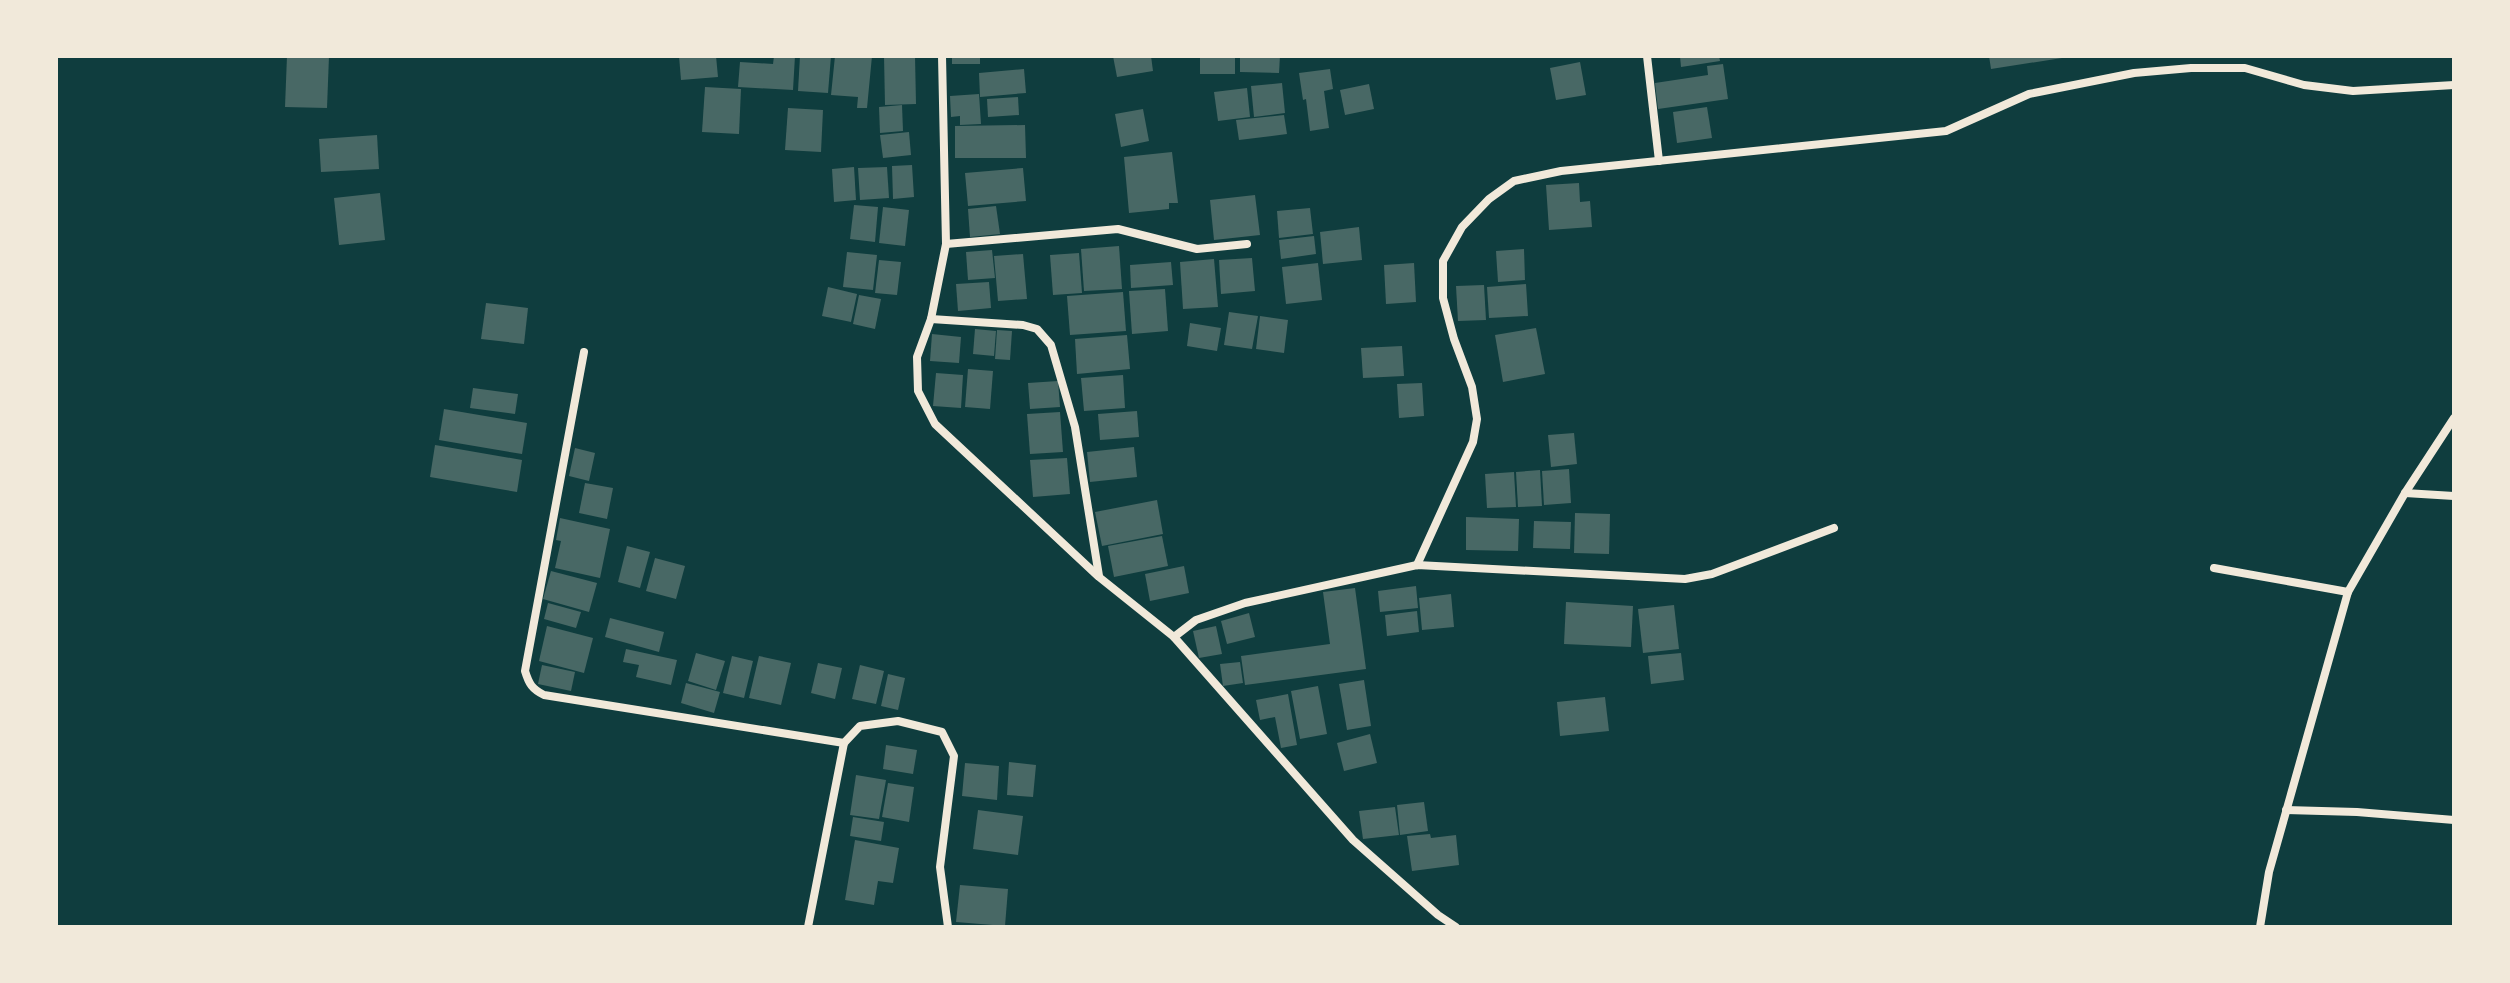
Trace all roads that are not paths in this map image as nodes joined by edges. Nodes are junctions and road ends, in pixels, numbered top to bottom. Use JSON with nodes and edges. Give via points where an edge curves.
{"nodes":[{"id":1,"x":942,"y":56,"type":"edge"},
{"id":2,"x":1647,"y":56,"type":"edge"},
{"id":3,"x":2454,"y":85,"type":"edge"},
{"id":4,"x":1659,"y":161,"type":"junction"},
{"id":5,"x":946,"y":244,"type":"junction"},
{"id":6,"x":1247,"y":244,"type":"dead end"},
{"id":7,"x":931,"y":319,"type":"junction"},
{"id":8,"x":584,"y":352,"type":"dead end"},
{"id":9,"x":2454,"y":418,"type":"edge"},
{"id":10,"x":2405,"y":493,"type":"junction"},
{"id":11,"x":2454,"y":496,"type":"edge"},
{"id":12,"x":1834,"y":528,"type":"dead end"},
{"id":13,"x":1417,"y":565,"type":"junction"},
{"id":14,"x":2214,"y":568,"type":"dead end"},
{"id":15,"x":1099,"y":577,"type":"junction"},
{"id":16,"x":2348,"y":592,"type":"junction"},
{"id":17,"x":1174,"y":637,"type":"junction"},
{"id":18,"x":844,"y":743,"type":"junction"},
{"id":19,"x":2286,"y":810,"type":"junction"},
{"id":20,"x":2454,"y":820,"type":"edge"},
{"id":21,"x":808,"y":927,"type":"edge"},
{"id":22,"x":948,"y":927,"type":"edge"},
{"id":23,"x":1456,"y":927,"type":"edge"},
{"id":24,"x":2260,"y":927,"type":"edge"}],
"edges":[{"from":1,"to":5,"type":"street"},
{"from":2,"to":4,"type":"street"},
{"from":3,"to":4,"type":"street","via":[[2353,91],[2304,85],[2245,68],[2134,73],[2029,94],[1946,131]]},
{"from":4,"to":13,"type":"street","via":[[1514,181],[1462,227],[1443,261],[1443,298],[1477,419],[1473,442]]},
{"from":5,"to":6,"type":"street","via":[[1118,229],[1197,249]]},
{"from":5,"to":7,"type":"street"},
{"from":7,"to":15,"type":"street","via":[[917,357],[918,391],[935,424]]},
{"from":7,"to":15,"type":"street","via":[[1023,325],[1037,329],[1051,345],[1075,427]]},
{"from":8,"to":18,"type":"street","via":[[525,671],[528,683],[544,695]]},
{"from":9,"to":10,"type":"street"},
{"from":10,"to":11,"type":"street"},
{"from":10,"to":16,"type":"street"},
{"from":12,"to":13,"type":"street","via":[[1712,574],[1685,579]]},
{"from":13,"to":17,"type":"street","via":[[1245,603],[1196,620]]},
{"from":14,"to":16,"type":"street"},
{"from":15,"to":17,"type":"street"},
{"from":16,"to":19,"type":"street"},
{"from":17,"to":23,"type":"street","via":[[1353,840]]},
{"from":18,"to":21,"type":"street"},
{"from":18,"to":22,"type":"street","via":[[860,726],[898,721],[942,732],[954,756],[940,867]]},
{"from":19,"to":20,"type":"street"},
{"from":19,"to":24,"type":"street"}]}
